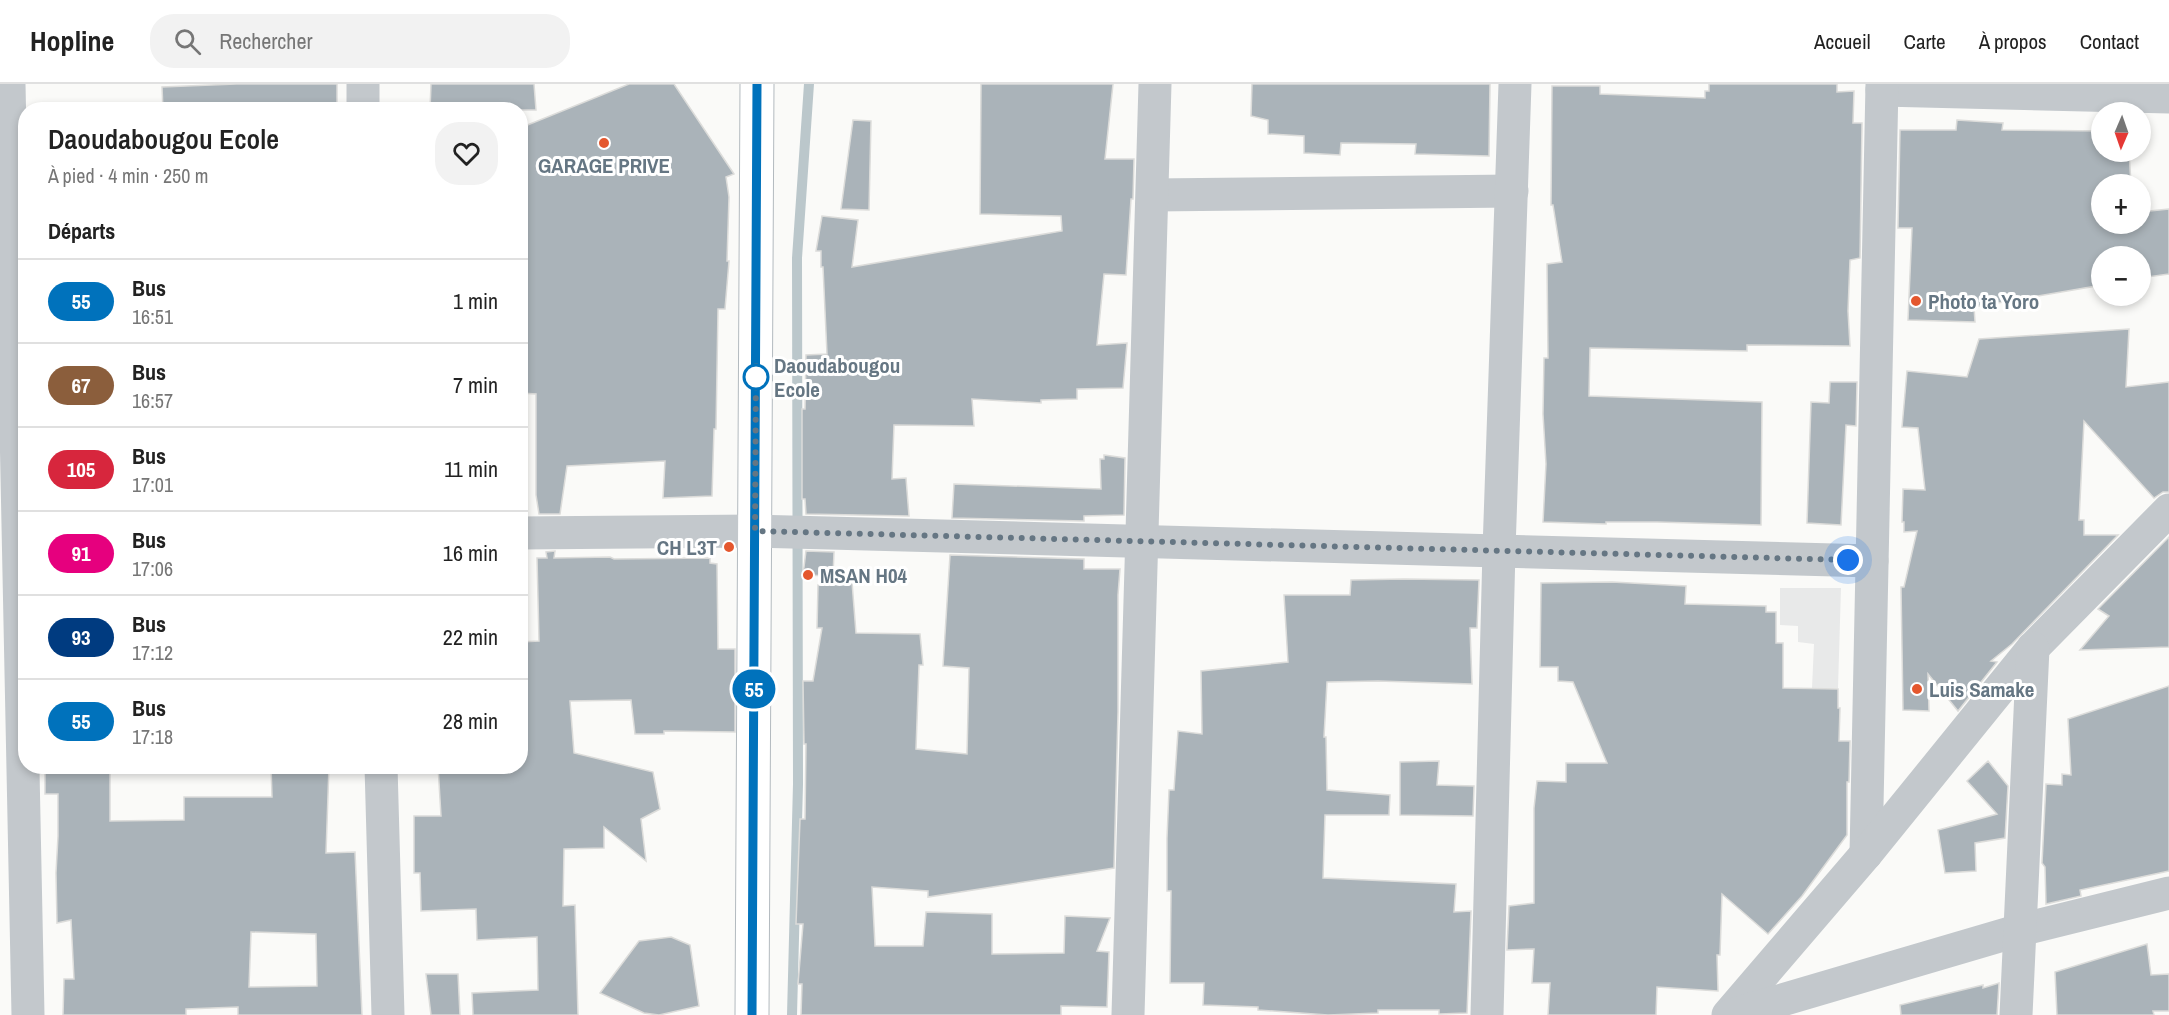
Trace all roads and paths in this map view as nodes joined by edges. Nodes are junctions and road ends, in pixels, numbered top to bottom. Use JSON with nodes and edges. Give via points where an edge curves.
{"nodes":[{"id":1,"x":9,"y":84,"type":"edge"},
{"id":2,"x":363,"y":84,"type":"edge"},
{"id":3,"x":757,"y":84,"type":"edge"},
{"id":4,"x":1155,"y":84,"type":"edge"},
{"id":5,"x":1515,"y":84,"type":"edge"},
{"id":6,"x":1882,"y":87,"type":"edge"},
{"id":7,"x":2169,"y":97,"type":"edge"},
{"id":8,"x":363,"y":102,"type":"edge"},
{"id":9,"x":1512,"y":191,"type":"junction"},
{"id":10,"x":1153,"y":195,"type":"junction"},
{"id":11,"x":6,"y":287,"type":"edge"},
{"id":12,"x":2169,"y":510,"type":"edge"},
{"id":13,"x":755,"y":531,"type":"junction"},
{"id":14,"x":528,"y":533,"type":"edge"},
{"id":15,"x":1143,"y":540,"type":"junction"},
{"id":16,"x":14,"y":541,"type":"edge"},
{"id":17,"x":1499,"y":550,"type":"junction"},
{"id":18,"x":1872,"y":561,"type":"junction"},
{"id":19,"x":2033,"y":648,"type":"junction"},
{"id":20,"x":381,"y":774,"type":"edge"},
{"id":21,"x":1866,"y":854,"type":"junction"},
{"id":22,"x":2169,"y":893,"type":"edge"},
{"id":23,"x":13,"y":912,"type":"edge"},
{"id":24,"x":2020,"y":930,"type":"junction"},
{"id":25,"x":28,"y":1015,"type":"edge"},
{"id":26,"x":388,"y":1015,"type":"edge"},
{"id":27,"x":752,"y":1015,"type":"edge"},
{"id":28,"x":1128,"y":1015,"type":"edge"},
{"id":29,"x":1487,"y":1015,"type":"edge"},
{"id":30,"x":1730,"y":1015,"type":"edge"},
{"id":31,"x":2016,"y":1015,"type":"edge"}],
"edges":[{"from":1,"to":11,"type":"street"},
{"from":2,"to":8,"type":"street"},
{"from":3,"to":13,"type":"street"},
{"from":4,"to":10,"type":"street"},
{"from":5,"to":9,"type":"street"},
{"from":6,"to":7,"type":"street"},
{"from":6,"to":18,"type":"street"},
{"from":9,"to":10,"type":"street"},
{"from":9,"to":17,"type":"street"},
{"from":10,"to":15,"type":"street"},
{"from":11,"to":16,"type":"street"},
{"from":12,"to":19,"type":"street"},
{"from":13,"to":14,"type":"street"},
{"from":13,"to":15,"type":"street"},
{"from":13,"to":27,"type":"street"},
{"from":15,"to":17,"type":"street"},
{"from":15,"to":28,"type":"street"},
{"from":16,"to":23,"type":"street"},
{"from":17,"to":18,"type":"street"},
{"from":17,"to":29,"type":"street"},
{"from":18,"to":21,"type":"street"},
{"from":19,"to":21,"type":"street"},
{"from":19,"to":24,"type":"street"},
{"from":20,"to":26,"type":"street"},
{"from":21,"to":30,"type":"street"},
{"from":22,"to":24,"type":"street"},
{"from":23,"to":25,"type":"street"},
{"from":24,"to":30,"type":"street"},
{"from":24,"to":31,"type":"street"}]}
